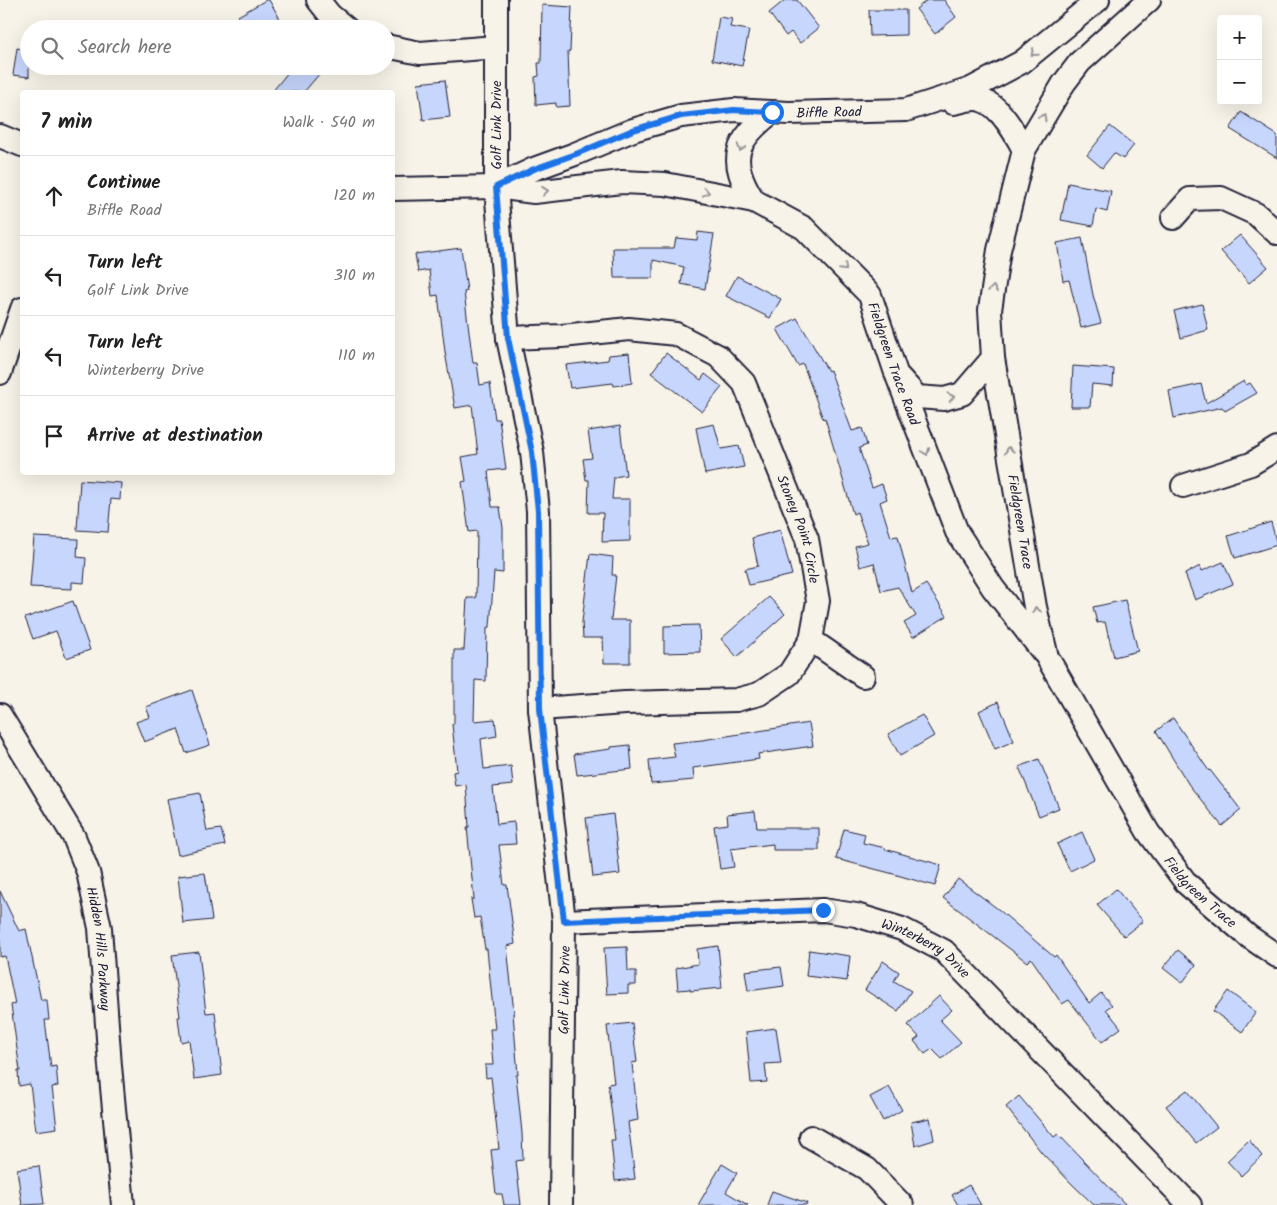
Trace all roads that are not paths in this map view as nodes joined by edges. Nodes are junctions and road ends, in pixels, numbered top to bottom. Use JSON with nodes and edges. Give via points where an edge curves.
{"nodes":[{"id":1,"x":318,"y":0,"type":"edge"},
{"id":2,"x":496,"y":0,"type":"edge"},
{"id":3,"x":1098,"y":0,"type":"edge"},
{"id":4,"x":1149,"y":0,"type":"edge"},
{"id":5,"x":336,"y":20,"type":"edge"},
{"id":6,"x":496,"y":47,"type":"junction"},
{"id":7,"x":395,"y":48,"type":"edge"},
{"id":8,"x":906,"y":110,"type":"junction"},
{"id":9,"x":772,"y":112,"type":"junction"},
{"id":10,"x":0,"y":136,"type":"edge"},
{"id":11,"x":20,"y":144,"type":"edge"},
{"id":12,"x":1024,"y":150,"type":"junction"},
{"id":13,"x":496,"y":187,"type":"junction"},
{"id":14,"x":395,"y":189,"type":"edge"},
{"id":15,"x":754,"y":201,"type":"junction"},
{"id":16,"x":1172,"y":218,"type":"dead end"},
{"id":17,"x":1277,"y":233,"type":"edge"},
{"id":18,"x":20,"y":315,"type":"edge"},
{"id":19,"x":508,"y":338,"type":"junction"},
{"id":20,"x":993,"y":358,"type":"junction"},
{"id":21,"x":0,"y":373,"type":"edge"},
{"id":22,"x":896,"y":374,"type":"junction"},
{"id":23,"x":1277,"y":448,"type":"edge"},
{"id":24,"x":1183,"y":486,"type":"dead end"},
{"id":25,"x":811,"y":640,"type":"junction"},
{"id":26,"x":1047,"y":657,"type":"junction"},
{"id":27,"x":863,"y":676,"type":"dead end"},
{"id":28,"x":540,"y":709,"type":"junction"},
{"id":29,"x":0,"y":715,"type":"edge"},
{"id":30,"x":564,"y":921,"type":"junction"},
{"id":31,"x":1277,"y":956,"type":"edge"},
{"id":32,"x":811,"y":1137,"type":"dead end"},
{"id":33,"x":123,"y":1205,"type":"edge"},
{"id":34,"x":562,"y":1205,"type":"edge"},
{"id":35,"x":902,"y":1205,"type":"edge"},
{"id":36,"x":1190,"y":1205,"type":"edge"}],
"edges":[{"from":1,"to":5,"type":"street"},
{"from":2,"to":6,"type":"street","name":"Golf Link Drive"},
{"from":3,"to":8,"type":"street","name":"Biffle Road","one_way":true,"via":[[1022,62],[972,89]]},
{"from":12,"to":4,"type":"street","name":"Fieldgreen Trace","one_way":true,"via":[[1080,62]]},
{"from":6,"to":7,"type":"street","via":[[420,53]]},
{"from":6,"to":13,"type":"street","name":"Golf Link Drive"},
{"from":8,"to":9,"type":"street","name":"Biffle Road"},
{"from":8,"to":12,"type":"street","via":[[979,99],[992,105],[1013,130]]},
{"from":9,"to":13,"type":"street","name":"Biffle Road","via":[[734,110],[681,116],[633,130]]},
{"from":9,"to":15,"type":"street","one_way":true,"via":[[746,134],[738,151],[738,167],[744,186]]},
{"from":10,"to":11,"type":"street"},
{"from":20,"to":12,"type":"street","name":"Fieldgreen Trace","one_way":true,"via":[[990,310],[995,276]]},
{"from":13,"to":14,"type":"street","name":"Biffle Road"},
{"from":13,"to":15,"type":"street","name":"Fieldgreen Trace Road","one_way":true,"via":[[534,192],[622,182],[657,184]]},
{"from":13,"to":19,"type":"street","name":"Golf Link Drive"},
{"from":15,"to":22,"type":"street","name":"Fieldgreen Trace Road","one_way":true,"via":[[804,228],[870,295]]},
{"from":16,"to":17,"type":"street","via":[[1190,199],[1221,198],[1256,214]]},
{"from":18,"to":21,"type":"street"},
{"from":19,"to":25,"type":"street","name":"Stoney Point Circle","via":[[629,329],[676,334],[718,356],[744,383],[807,539],[818,601]]},
{"from":19,"to":28,"type":"street","name":"Golf Link Drive","via":[[532,452],[538,511]]},
{"from":22,"to":20,"type":"street","one_way":true,"via":[[917,397],[944,399],[962,394]]},
{"from":26,"to":20,"type":"street","name":"Fieldgreen Trace","one_way":true,"via":[[1035,607]]},
{"from":22,"to":26,"type":"street","name":"Fieldgreen Trace Road","one_way":true,"via":[[957,532],[993,588]]},
{"from":23,"to":24,"type":"street","via":[[1252,464]]},
{"from":25,"to":27,"type":"street"},
{"from":25,"to":28,"type":"street","name":"Stoney Point Circle","via":[[789,674],[759,694],[736,700]]},
{"from":26,"to":31,"type":"street","name":"Fieldgreen Trace","via":[[1148,832],[1187,884]]},
{"from":28,"to":30,"type":"street","name":"Golf Link Drive"},
{"from":29,"to":33,"type":"street","name":"Hidden Hills Parkway","via":[[74,837],[88,872],[100,928]]},
{"from":30,"to":34,"type":"street","name":"Golf Link Drive"},
{"from":30,"to":36,"type":"street","name":"Winterberry Drive","via":[[823,910],[856,915],[902,929],[944,951]]},
{"from":32,"to":35,"type":"street","via":[[867,1169]]}]}
